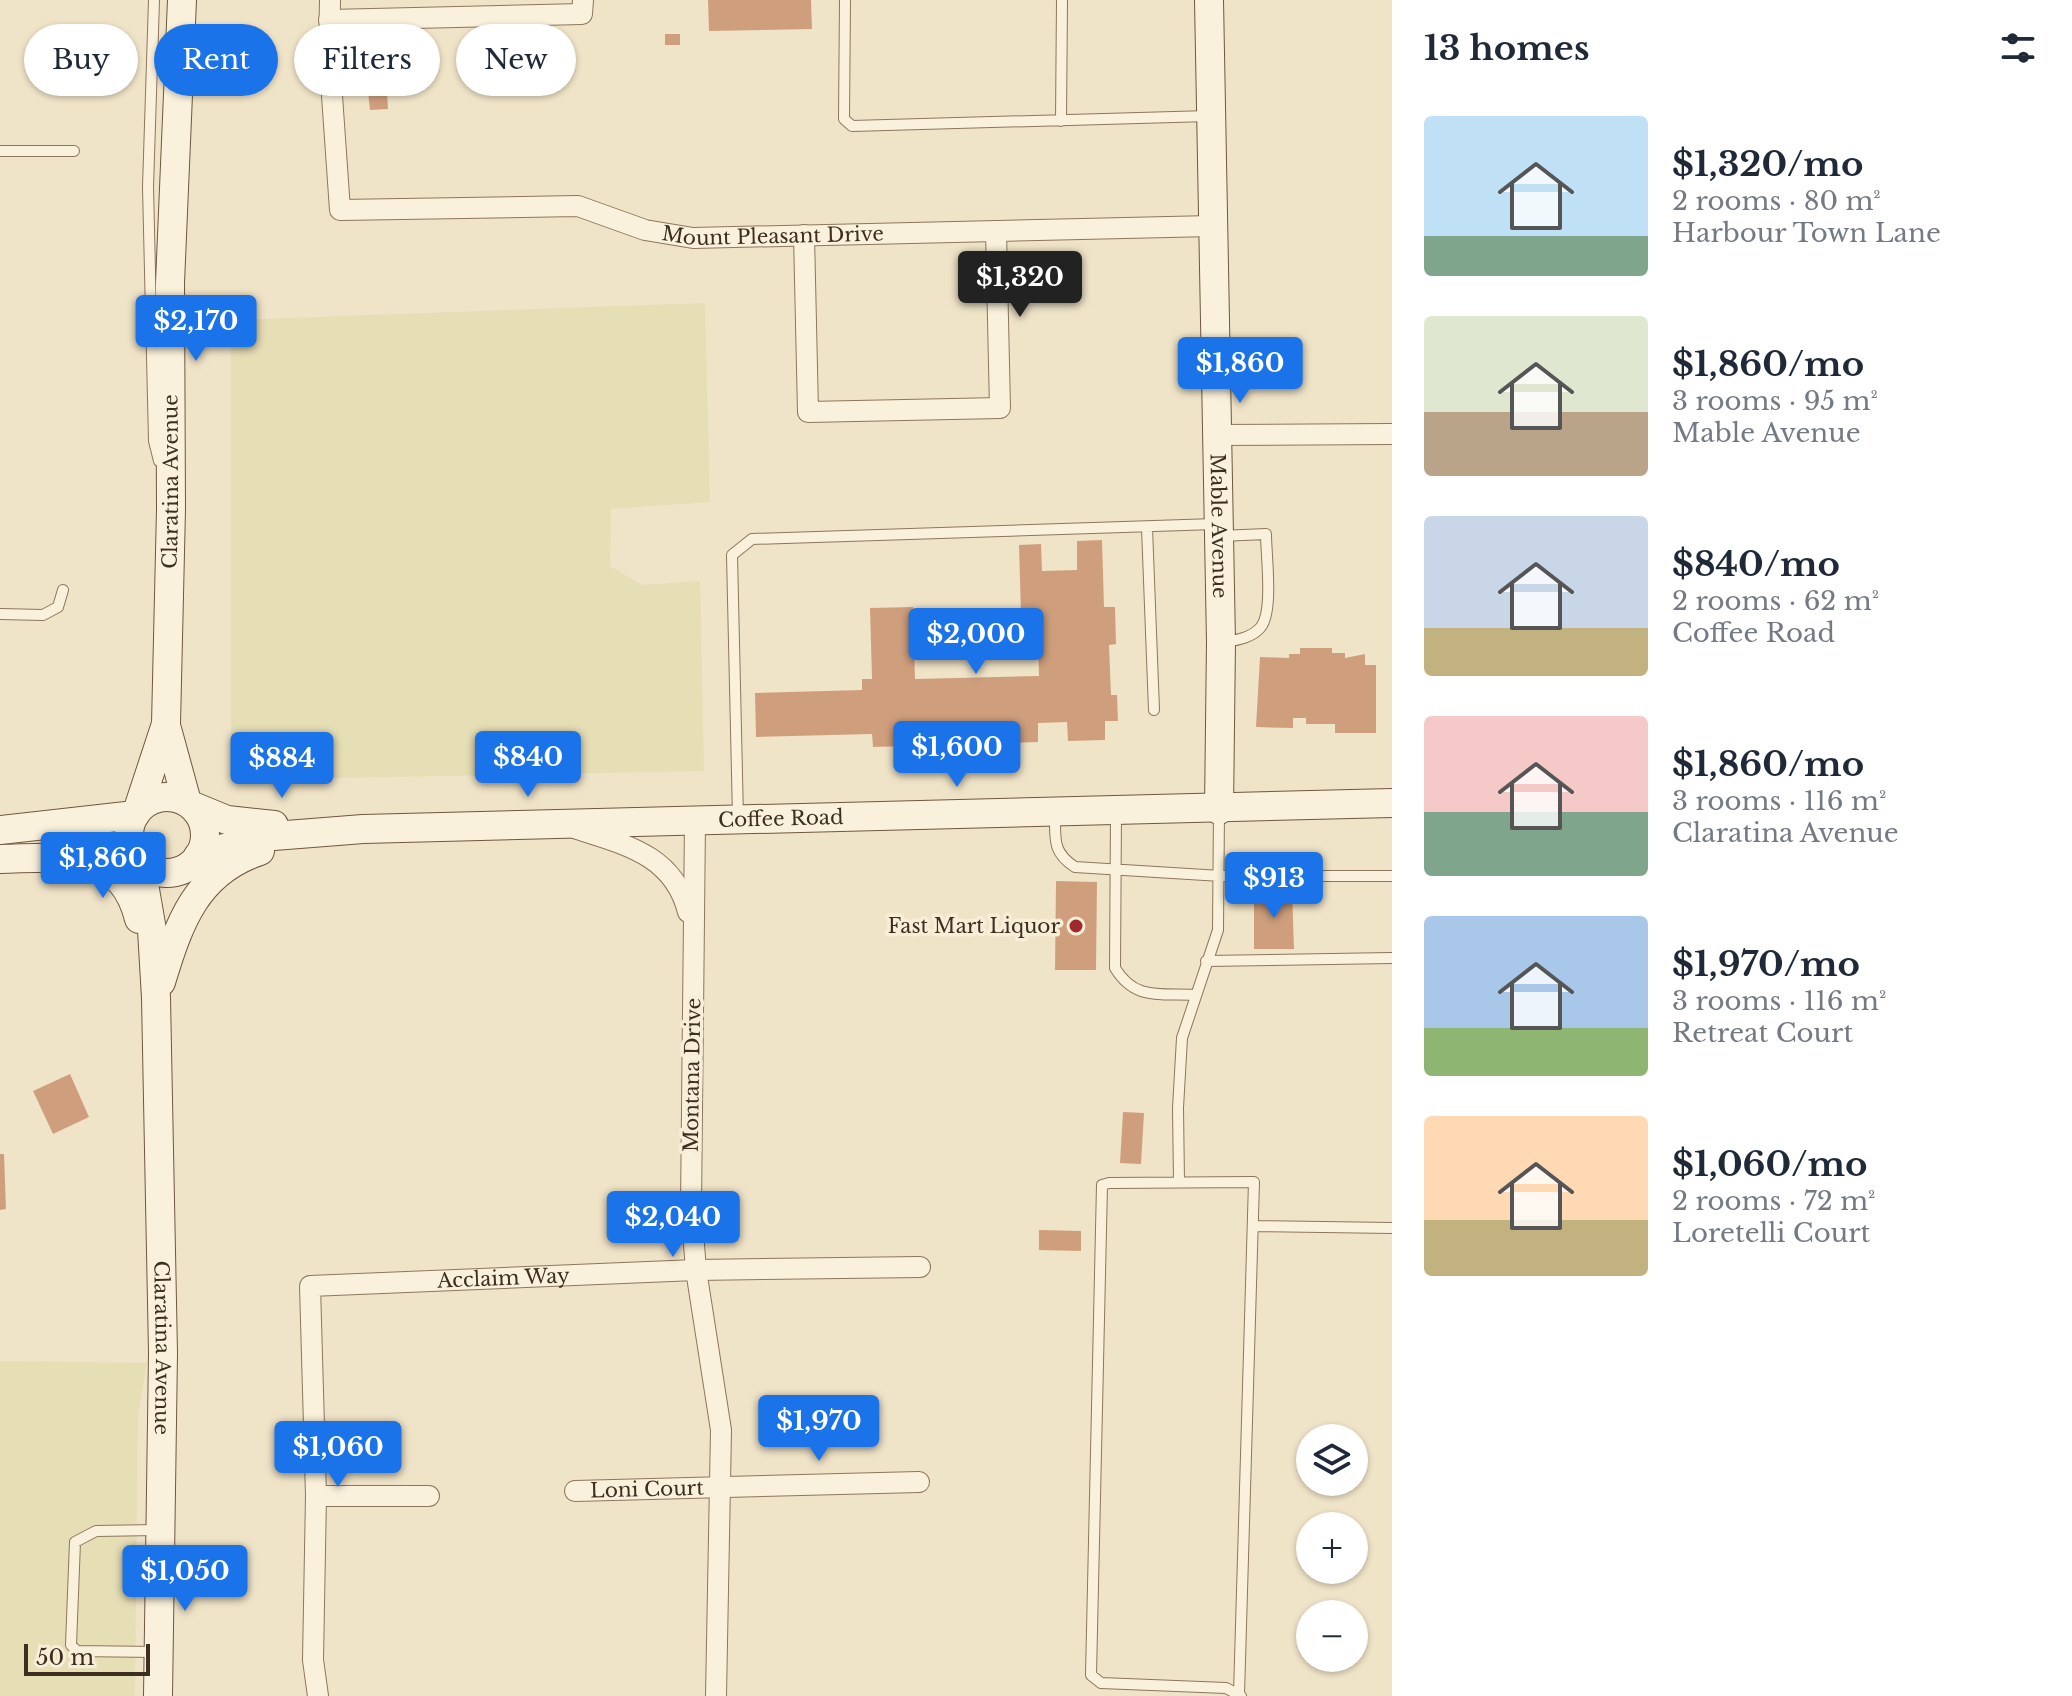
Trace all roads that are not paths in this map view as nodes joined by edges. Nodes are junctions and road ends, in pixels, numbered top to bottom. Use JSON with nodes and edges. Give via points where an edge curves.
{"nodes":[{"id":1,"x":154,"y":0,"type":"edge"},
{"id":2,"x":182,"y":0,"type":"edge"},
{"id":3,"x":845,"y":0,"type":"edge"},
{"id":4,"x":1062,"y":0,"type":"edge"},
{"id":5,"x":1209,"y":0,"type":"edge"},
{"id":6,"x":582,"y":7,"type":"edge"},
{"id":7,"x":329,"y":10,"type":"edge"},
{"id":8,"x":1211,"y":116,"type":"junction"},
{"id":9,"x":1061,"y":121,"type":"junction"},
{"id":10,"x":0,"y":151,"type":"edge"},
{"id":11,"x":74,"y":151,"type":"dead end"},
{"id":12,"x":1212,"y":226,"type":"junction"},
{"id":13,"x":996,"y":231,"type":"junction"},
{"id":14,"x":804,"y":235,"type":"junction"},
{"id":15,"x":1392,"y":434,"type":"edge"},
{"id":16,"x":1215,"y":435,"type":"junction"},
{"id":17,"x":171,"y":509,"type":"junction"},
{"id":18,"x":1147,"y":528,"type":"junction"},
{"id":19,"x":1218,"y":530,"type":"junction"},
{"id":20,"x":63,"y":590,"type":"dead end"},
{"id":21,"x":0,"y":614,"type":"edge"},
{"id":22,"x":1221,"y":642,"type":"junction"},
{"id":23,"x":1154,"y":710,"type":"dead end"},
{"id":24,"x":166,"y":724,"type":"junction"},
{"id":25,"x":1392,"y":803,"type":"edge"},
{"id":26,"x":190,"y":804,"type":"junction"},
{"id":27,"x":1219,"y":810,"type":"junction"},
{"id":28,"x":136,"y":812,"type":"junction"},
{"id":29,"x":1116,"y":812,"type":"junction"},
{"id":30,"x":1055,"y":813,"type":"junction"},
{"id":31,"x":738,"y":820,"type":"junction"},
{"id":32,"x":695,"y":821,"type":"junction"},
{"id":33,"x":562,"y":825,"type":"junction"},
{"id":34,"x":363,"y":829,"type":"junction"},
{"id":35,"x":0,"y":830,"type":"edge"},
{"id":36,"x":0,"y":842,"type":"edge"},
{"id":37,"x":137,"y":858,"type":"junction"},
{"id":38,"x":0,"y":859,"type":"edge"},
{"id":39,"x":191,"y":863,"type":"junction"},
{"id":40,"x":1116,"y":869,"type":"junction"},
{"id":41,"x":1221,"y":876,"type":"junction"},
{"id":42,"x":1392,"y":876,"type":"edge"},
{"id":43,"x":693,"y":933,"type":"junction"},
{"id":44,"x":1392,"y":958,"type":"edge"},
{"id":45,"x":1206,"y":961,"type":"junction"},
{"id":46,"x":1195,"y":995,"type":"junction"},
{"id":47,"x":156,"y":998,"type":"junction"},
{"id":48,"x":1179,"y":1182,"type":"junction"},
{"id":49,"x":1253,"y":1226,"type":"junction"},
{"id":50,"x":1392,"y":1228,"type":"edge"},
{"id":51,"x":920,"y":1267,"type":"dead end"},
{"id":52,"x":696,"y":1270,"type":"junction"},
{"id":53,"x":919,"y":1482,"type":"dead end"},
{"id":54,"x":720,"y":1487,"type":"junction"},
{"id":55,"x":575,"y":1491,"type":"dead end"},
{"id":56,"x":316,"y":1496,"type":"junction"},
{"id":57,"x":429,"y":1496,"type":"dead end"},
{"id":58,"x":160,"y":1530,"type":"junction"},
{"id":59,"x":158,"y":1652,"type":"junction"},
{"id":60,"x":1240,"y":1695,"type":"edge"},
{"id":61,"x":158,"y":1696,"type":"edge"},
{"id":62,"x":318,"y":1696,"type":"edge"},
{"id":63,"x":716,"y":1696,"type":"edge"}],
"edges":[{"from":1,"to":17,"type":"lane","via":[[148,187],[151,352],[154,441]]},
{"from":2,"to":17,"type":"main road","name":"Claratina Avenue","via":[[170,283]]},
{"from":3,"to":9,"type":"lane","via":[[846,124]]},
{"from":4,"to":9,"type":"lane"},
{"from":5,"to":8,"type":"main road","name":"Mable Avenue"},
{"from":6,"to":7,"type":"street"},
{"from":7,"to":14,"type":"street","name":"Mount Pleasant Drive","via":[[340,210],[565,205],[604,212],[671,236]]},
{"from":8,"to":9,"type":"lane"},
{"from":8,"to":12,"type":"main road","name":"Mable Avenue"},
{"from":10,"to":11,"type":"lane"},
{"from":12,"to":13,"type":"street","name":"Mount Pleasant Drive"},
{"from":12,"to":16,"type":"main road","name":"Mable Avenue"},
{"from":13,"to":14,"type":"street","name":"Mount Pleasant Drive"},
{"from":13,"to":14,"type":"street","via":[[1000,408],[808,412]]},
{"from":15,"to":16,"type":"street"},
{"from":16,"to":19,"type":"main road","name":"Mable Avenue"},
{"from":17,"to":24,"type":"main road","name":"Claratina Avenue"},
{"from":18,"to":19,"type":"lane"},
{"from":18,"to":23,"type":"lane"},
{"from":18,"to":31,"type":"lane","via":[[752,539],[732,555]]},
{"from":19,"to":22,"type":"main road","name":"Mable Avenue"},
{"from":19,"to":22,"type":"lane","via":[[1266,534],[1267,614],[1252,634]]},
{"from":20,"to":21,"type":"lane","via":[[58,607],[43,615]]},
{"from":22,"to":27,"type":"main road","name":"Mable Avenue"},
{"from":24,"to":26,"type":"main road","name":"Claratina Avenue"},
{"from":24,"to":28,"type":"main road","name":"Claratina Avenue"},
{"from":25,"to":27,"type":"main road","name":"Coffee Road"},
{"from":26,"to":28,"type":"main road","via":[[159,797]]},
{"from":26,"to":34,"type":"main road","name":"Coffee Road","via":[[255,825]]},
{"from":26,"to":39,"type":"main road","via":[[205,827],[205,840]]},
{"from":27,"to":29,"type":"main road","name":"Coffee Road"},
{"from":27,"to":41,"type":"lane"},
{"from":28,"to":35,"type":"main road"},
{"from":28,"to":37,"type":"main road","via":[[129,832]]},
{"from":29,"to":30,"type":"main road","name":"Coffee Road"},
{"from":29,"to":40,"type":"lane"},
{"from":30,"to":31,"type":"main road","name":"Coffee Road"},
{"from":30,"to":40,"type":"lane","via":[[1055,848],[1062,859],[1075,867]]},
{"from":31,"to":32,"type":"main road","name":"Coffee Road"},
{"from":32,"to":33,"type":"main road","name":"Coffee Road"},
{"from":32,"to":43,"type":"street","name":"Montana Drive"},
{"from":33,"to":34,"type":"main road","name":"Coffee Road"},
{"from":33,"to":43,"type":"street","name":"Montana Drive","via":[[653,857],[675,879]]},
{"from":34,"to":39,"type":"main road","name":"Coffee Road","via":[[261,837]]},
{"from":34,"to":47,"type":"main road","via":[[245,855],[208,880],[182,917]]},
{"from":36,"to":37,"type":"main road","via":[[67,842]]},
{"from":37,"to":39,"type":"main road","via":[[157,872]]},
{"from":37,"to":47,"type":"main road","name":"Claratina Avenue","via":[[152,930]]},
{"from":38,"to":47,"type":"main road","via":[[89,861],[121,880],[138,914]]},
{"from":39,"to":47,"type":"main road","name":"Claratina Avenue","via":[[167,914]]},
{"from":40,"to":41,"type":"lane"},
{"from":40,"to":46,"type":"lane","via":[[1115,968],[1125,985],[1137,991]]},
{"from":41,"to":42,"type":"lane"},
{"from":41,"to":45,"type":"lane","via":[[1218,930]]},
{"from":43,"to":52,"type":"street","name":"Montana Drive"},
{"from":44,"to":45,"type":"lane"},
{"from":45,"to":46,"type":"lane"},
{"from":46,"to":48,"type":"lane","via":[[1182,1038]]},
{"from":47,"to":58,"type":"main road","name":"Claratina Avenue","via":[[163,1353]]},
{"from":48,"to":49,"type":"lane","via":[[1254,1182]]},
{"from":48,"to":60,"type":"lane","via":[[1102,1185],[1091,1675],[1101,1683],[1226,1688]]},
{"from":49,"to":50,"type":"lane"},
{"from":49,"to":60,"type":"lane"},
{"from":51,"to":52,"type":"street","name":"Acclaim Way"},
{"from":52,"to":54,"type":"street","name":"Montana Drive","via":[[718,1396]]},
{"from":52,"to":56,"type":"street","name":"Acclaim Way","via":[[310,1286]]},
{"from":53,"to":54,"type":"street","name":"Loni Court"},
{"from":54,"to":55,"type":"street","name":"Loni Court"},
{"from":54,"to":63,"type":"street","name":"Montana Drive"},
{"from":56,"to":57,"type":"street"},
{"from":56,"to":62,"type":"street","via":[[313,1660]]},
{"from":58,"to":59,"type":"main road","name":"Claratina Avenue"},
{"from":58,"to":59,"type":"lane","via":[[96,1531],[75,1542],[71,1645],[77,1651]]},
{"from":59,"to":61,"type":"main road","name":"Claratina Avenue"}]}
